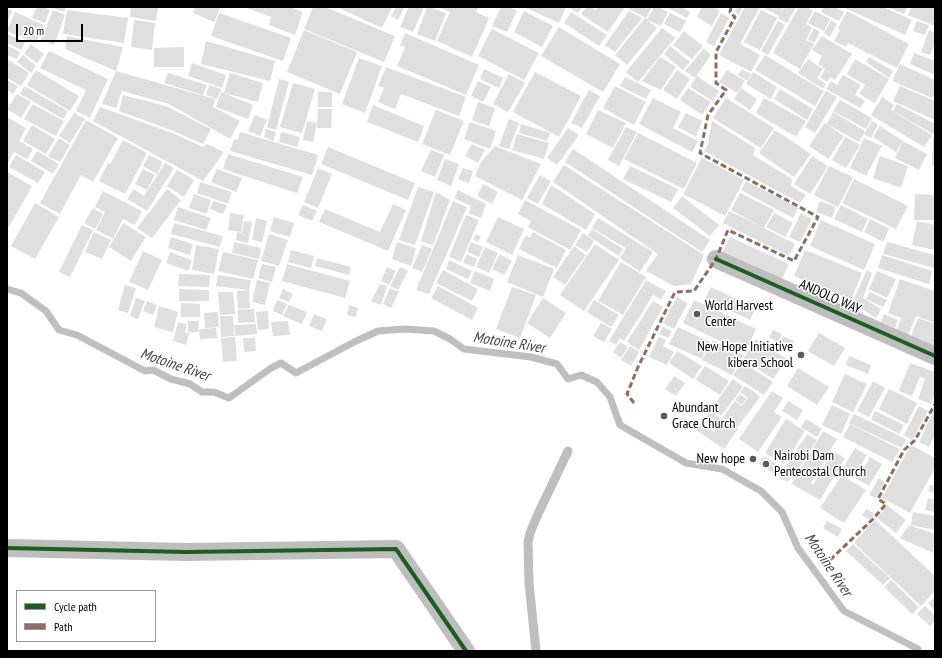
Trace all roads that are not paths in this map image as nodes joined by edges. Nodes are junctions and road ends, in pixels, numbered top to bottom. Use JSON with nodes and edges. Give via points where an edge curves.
{"nodes":[{"id":1,"x":716,"y":259,"type":"dead end"},
{"id":2,"x":935,"y":356,"type":"edge"},
{"id":3,"x":568,"y":451,"type":"dead end"},
{"id":4,"x":7,"y":548,"type":"edge"},
{"id":5,"x":466,"y":651,"type":"edge"},
{"id":6,"x":536,"y":651,"type":"edge"}],
"edges":[{"from":1,"to":2,"type":"street","name":"ANDOLO WAY"},
{"from":3,"to":6,"type":"lane","via":[[538,514],[528,543],[529,584]]},
{"from":4,"to":5,"type":"street","via":[[186,552],[396,549]]}]}
